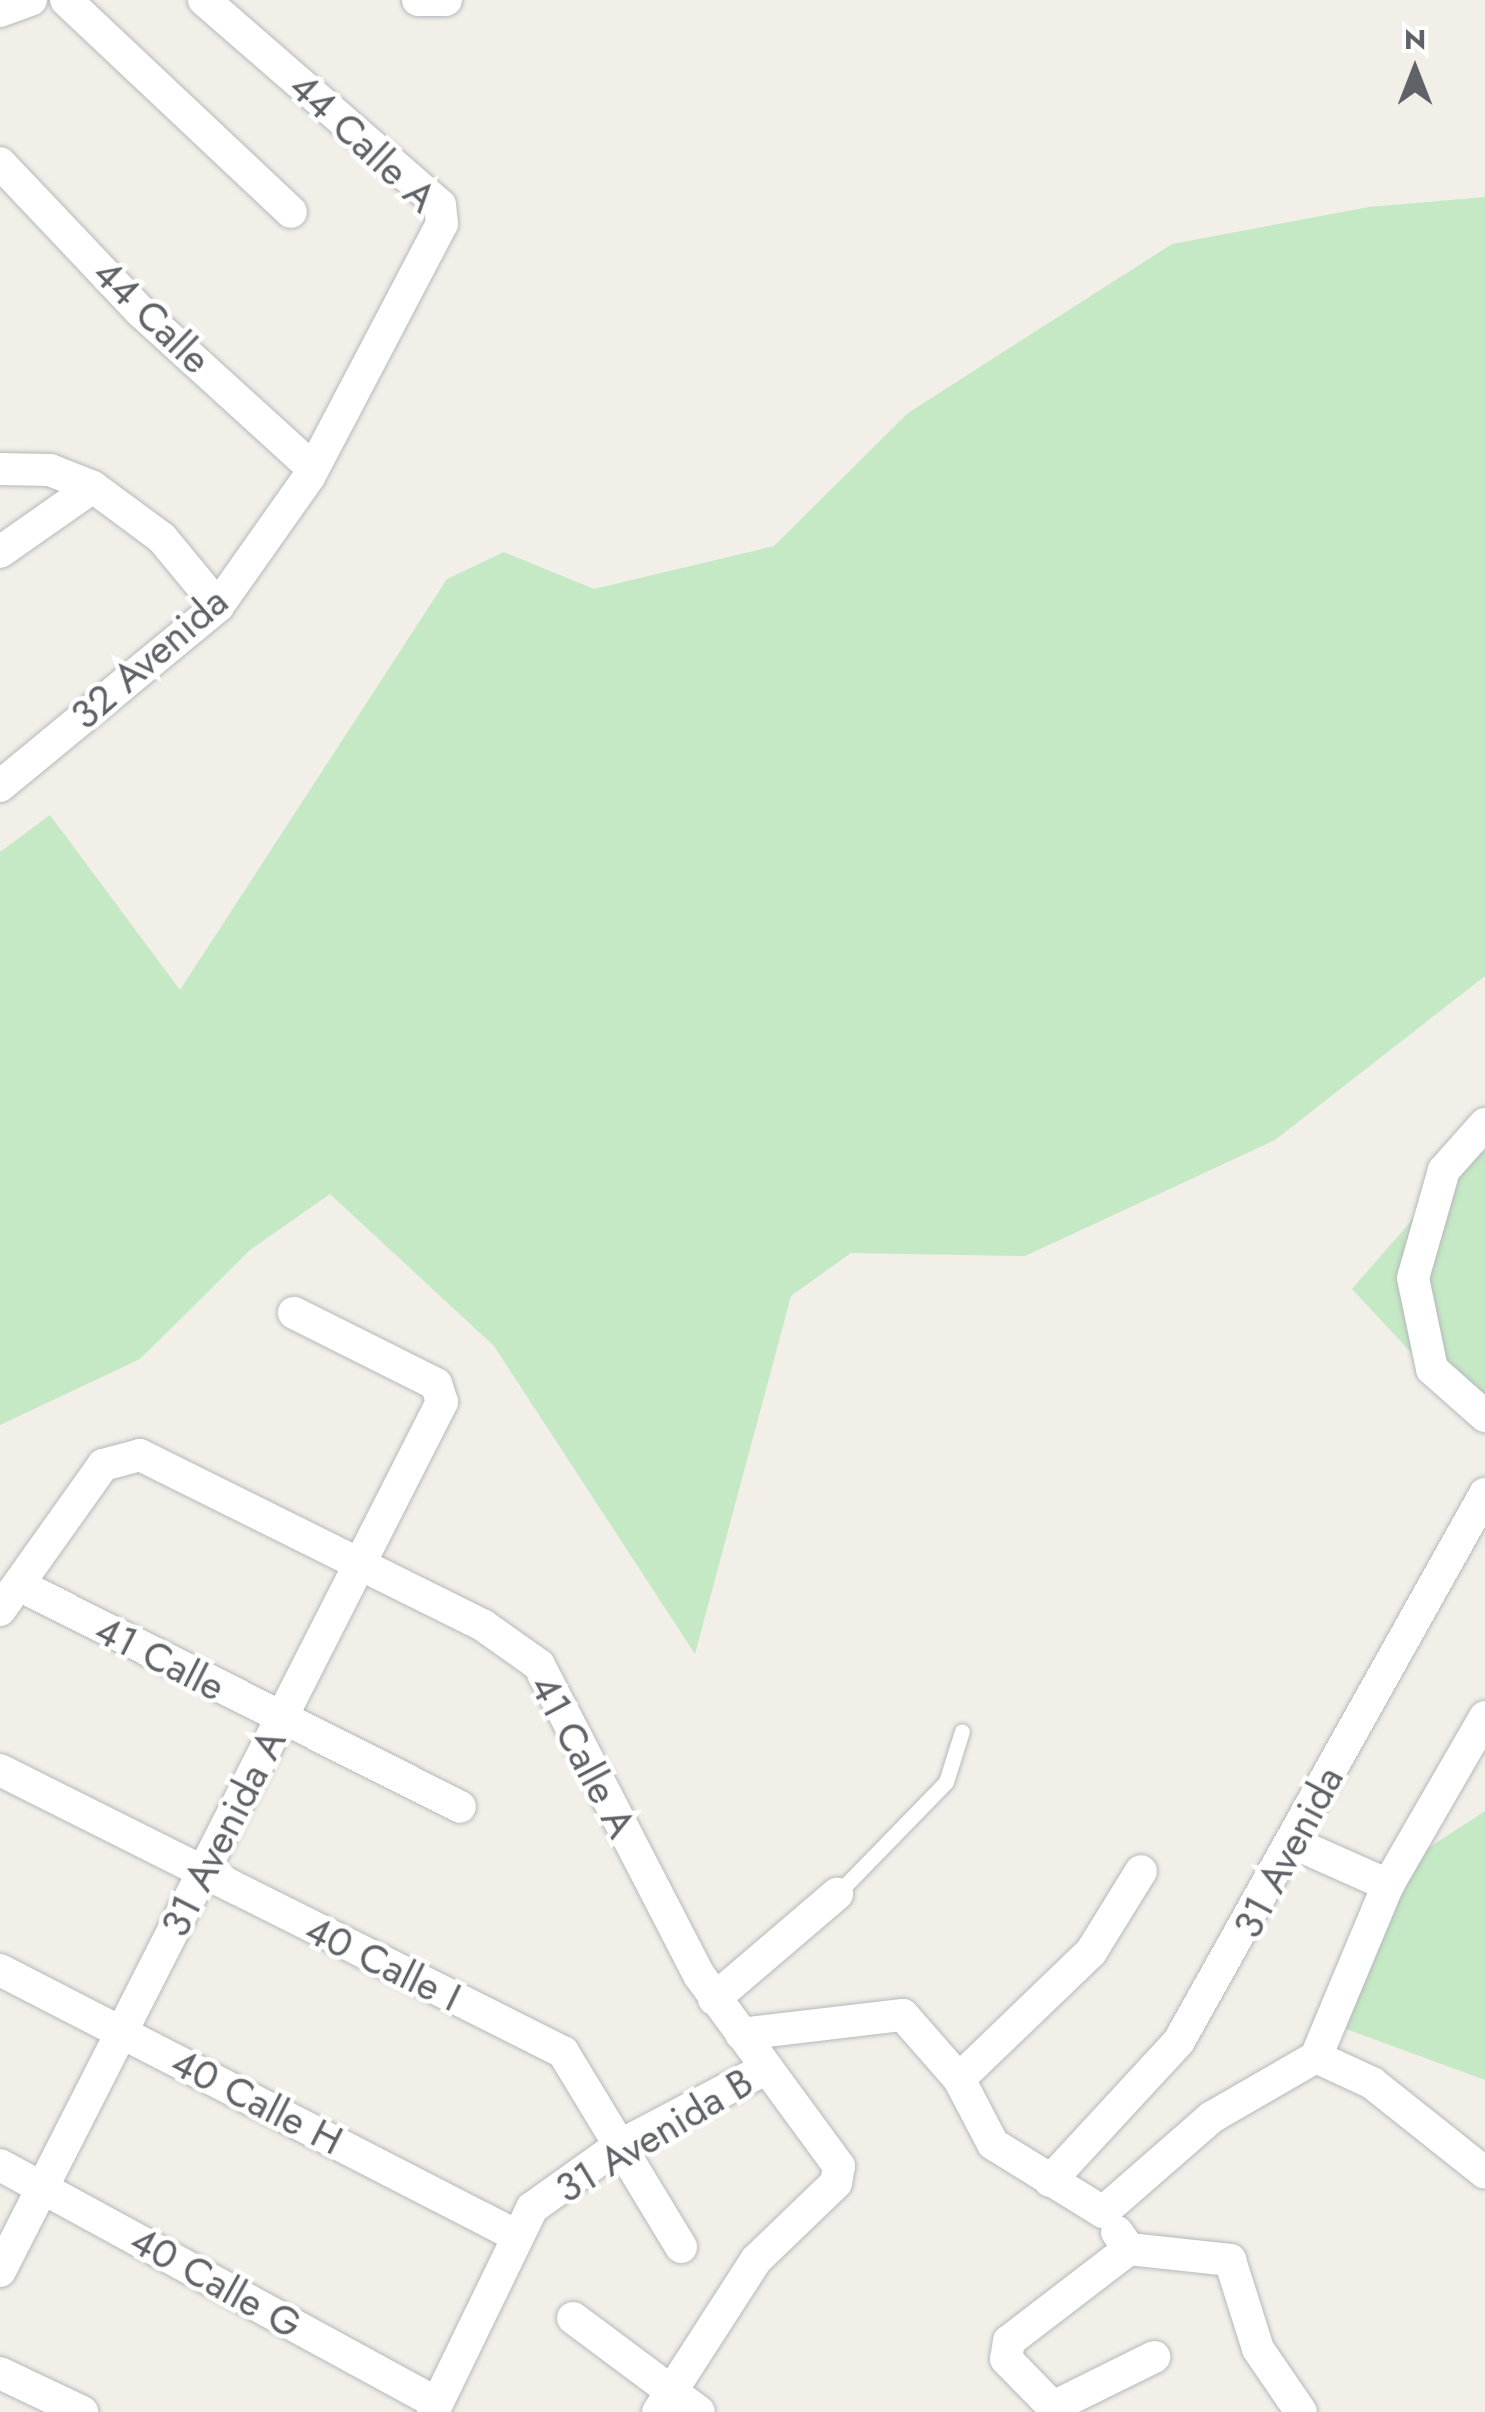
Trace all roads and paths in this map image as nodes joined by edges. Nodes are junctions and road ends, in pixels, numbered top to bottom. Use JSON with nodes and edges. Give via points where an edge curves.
{"nodes":[{"id":1,"x":31,"y":0,"type":"edge"},
{"id":2,"x":66,"y":0,"type":"edge"},
{"id":3,"x":204,"y":0,"type":"edge"},
{"id":4,"x":0,"y":11,"type":"edge"},
{"id":5,"x":2,"y":168,"type":"edge"},
{"id":6,"x":291,"y":212,"type":"dead end"},
{"id":7,"x":308,"y":464,"type":"junction"},
{"id":8,"x":0,"y":469,"type":"edge"},
{"id":9,"x":93,"y":487,"type":"junction"},
{"id":10,"x":0,"y":552,"type":"edge"},
{"id":11,"x":218,"y":606,"type":"junction"},
{"id":12,"x":0,"y":786,"type":"edge"},
{"id":13,"x":1485,"y":1124,"type":"edge"},
{"id":14,"x":294,"y":1313,"type":"dead end"},
{"id":15,"x":1485,"y":1416,"type":"edge"},
{"id":16,"x":1485,"y":1494,"type":"edge"},
{"id":17,"x":360,"y":1571,"type":"junction"},
{"id":18,"x":12,"y":1598,"type":"edge"},
{"id":19,"x":1485,"y":1717,"type":"edge"},
{"id":20,"x":280,"y":1720,"type":"junction"},
{"id":21,"x":962,"y":1730,"type":"dead end"},
{"id":22,"x":0,"y":1770,"type":"edge"},
{"id":23,"x":460,"y":1807,"type":"dead end"},
{"id":24,"x":1296,"y":1844,"type":"junction"},
{"id":25,"x":1141,"y":1871,"type":"dead end"},
{"id":26,"x":202,"y":1873,"type":"junction"},
{"id":27,"x":1388,"y":1885,"type":"junction"},
{"id":28,"x":837,"y":1894,"type":"joint"},
{"id":29,"x":0,"y":1970,"type":"edge"},
{"id":30,"x":714,"y":1999,"type":"junction"},
{"id":31,"x":123,"y":2032,"type":"junction"},
{"id":32,"x":741,"y":2034,"type":"junction"},
{"id":33,"x":1316,"y":2058,"type":"junction"},
{"id":34,"x":767,"y":2068,"type":"junction"},
{"id":35,"x":960,"y":2078,"type":"junction"},
{"id":36,"x":619,"y":2146,"type":"junction"},
{"id":37,"x":0,"y":2165,"type":"edge"},
{"id":38,"x":1485,"y":2173,"type":"edge"},
{"id":39,"x":1050,"y":2182,"type":"junction"},
{"id":40,"x":42,"y":2186,"type":"junction"},
{"id":41,"x":1103,"y":2212,"type":"junction"},
{"id":42,"x":513,"y":2234,"type":"junction"},
{"id":43,"x":681,"y":2247,"type":"dead end"},
{"id":44,"x":1130,"y":2249,"type":"junction"},
{"id":45,"x":0,"y":2272,"type":"edge"},
{"id":46,"x":573,"y":2318,"type":"dead end"},
{"id":47,"x":1154,"y":2357,"type":"dead end"},
{"id":48,"x":0,"y":2373,"type":"edge"},
{"id":49,"x":665,"y":2402,"type":"edge"},
{"id":50,"x":432,"y":2406,"type":"edge"},
{"id":51,"x":82,"y":2412,"type":"edge"},
{"id":52,"x":699,"y":2412,"type":"edge"},
{"id":53,"x":1301,"y":2412,"type":"edge"}],
"edges":[{"from":1,"to":4,"type":"street"},
{"from":2,"to":6,"type":"street"},
{"from":3,"to":7,"type":"street","name":"44 Calle A","via":[[444,214]]},
{"from":5,"to":7,"type":"street","name":"44 Calle","via":[[140,311]]},
{"from":7,"to":11,"type":"street","name":"32 Avenida","via":[[309,477]]},
{"from":8,"to":9,"type":"street","via":[[50,470]]},
{"from":9,"to":10,"type":"street"},
{"from":9,"to":11,"type":"street","via":[[162,538]]},
{"from":11,"to":12,"type":"street","name":"32 Avenida"},
{"from":13,"to":15,"type":"street","via":[[1444,1170],[1413,1278],[1432,1369]]},
{"from":14,"to":17,"type":"street","name":"31 Avenida A","via":[[444,1393]]},
{"from":16,"to":24,"type":"street","name":"31 Avenida"},
{"from":17,"to":18,"type":"street","name":"41 Calle A","via":[[162,1459],[140,1455],[103,1465]]},
{"from":17,"to":20,"type":"street","name":"31 Avenida A"},
{"from":17,"to":30,"type":"street","name":"41 Calle A","via":[[484,1626],[538,1665]]},
{"from":18,"to":20,"type":"street","name":"41 Calle"},
{"from":19,"to":27,"type":"street"},
{"from":20,"to":23,"type":"street","name":"41 Calle"},
{"from":20,"to":26,"type":"street","name":"31 Avenida A"},
{"from":21,"to":28,"type":"lane","via":[[946,1782]]},
{"from":22,"to":26,"type":"street","name":"40 Calle I"},
{"from":24,"to":27,"type":"street"},
{"from":24,"to":39,"type":"street","name":"31 Avenida","via":[[1179,2042]]},
{"from":25,"to":35,"type":"street","via":[[1091,1952]]},
{"from":26,"to":31,"type":"street","name":"31 Avenida A"},
{"from":26,"to":36,"type":"street","name":"40 Calle I","via":[[564,2052]]},
{"from":27,"to":33,"type":"street"},
{"from":28,"to":30,"type":"street"},
{"from":29,"to":31,"type":"street","name":"40 Calle H"},
{"from":30,"to":32,"type":"street","name":"41 Calle A"},
{"from":31,"to":40,"type":"street","name":"31 Avenida A"},
{"from":31,"to":42,"type":"street","name":"40 Calle H"},
{"from":32,"to":34,"type":"street","name":"41 Calle A"},
{"from":32,"to":35,"type":"street","via":[[904,2014]]},
{"from":33,"to":38,"type":"street","via":[[1372,2083]]},
{"from":33,"to":41,"type":"street","via":[[1212,2117]]},
{"from":34,"to":36,"type":"street","name":"31 Avenida B"},
{"from":34,"to":49,"type":"street","name":"41 Calle A","via":[[839,2174],[756,2260]]},
{"from":35,"to":39,"type":"street","via":[[993,2144]]},
{"from":36,"to":42,"type":"street","name":"31 Avenida B","via":[[532,2208]]},
{"from":36,"to":43,"type":"street","name":"40 Calle I"},
{"from":37,"to":40,"type":"street","name":"40 Calle G"},
{"from":39,"to":41,"type":"street"},
{"from":40,"to":45,"type":"street","name":"31 Avenida A"},
{"from":40,"to":50,"type":"street","name":"40 Calle G"},
{"from":41,"to":44,"type":"street"},
{"from":42,"to":50,"type":"street","name":"31 Avenida B"},
{"from":44,"to":47,"type":"street","via":[[1009,2341],[1006,2359],[1053,2407]]},
{"from":44,"to":53,"type":"street","via":[[1230,2260],[1258,2349]]},
{"from":46,"to":49,"type":"street"},
{"from":48,"to":51,"type":"street"},
{"from":49,"to":52,"type":"street"}]}
